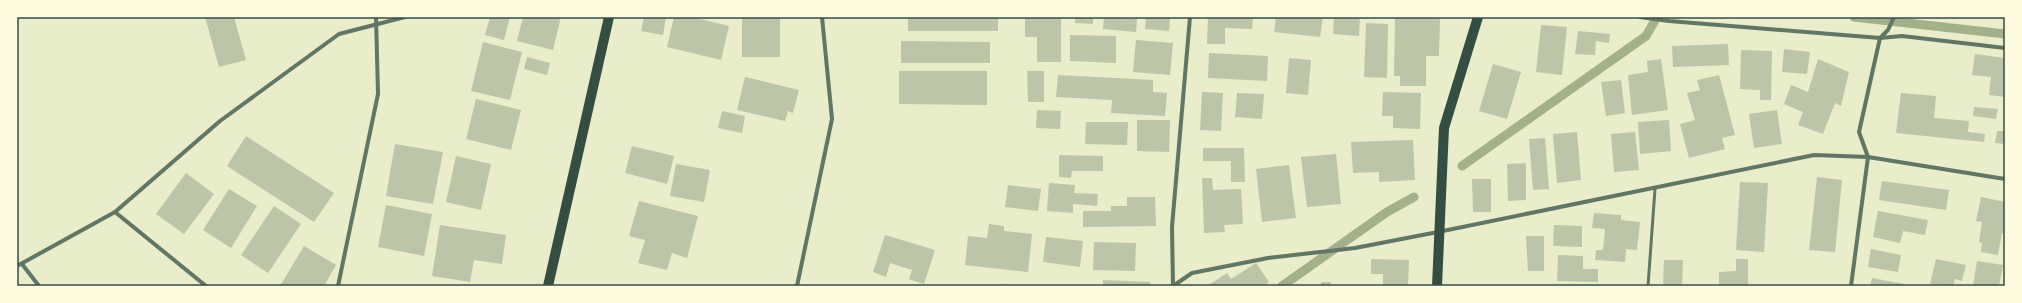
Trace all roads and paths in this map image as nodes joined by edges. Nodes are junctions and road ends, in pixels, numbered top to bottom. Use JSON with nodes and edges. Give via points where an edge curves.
{"nodes":[{"id":1,"x":376,"y":17,"type":"edge"},
{"id":2,"x":405,"y":17,"type":"edge"},
{"id":3,"x":609,"y":17,"type":"edge"},
{"id":4,"x":822,"y":17,"type":"edge"},
{"id":5,"x":1190,"y":17,"type":"edge"},
{"id":6,"x":1478,"y":17,"type":"edge"},
{"id":7,"x":1641,"y":17,"type":"edge"},
{"id":8,"x":1894,"y":17,"type":"edge"},
{"id":9,"x":377,"y":25,"type":"junction"},
{"id":10,"x":1880,"y":38,"type":"junction"},
{"id":11,"x":2005,"y":48,"type":"edge"},
{"id":12,"x":1868,"y":157,"type":"junction"},
{"id":13,"x":2005,"y":179,"type":"edge"},
{"id":14,"x":1655,"y":189,"type":"junction"},
{"id":15,"x":115,"y":212,"type":"junction"},
{"id":16,"x":1438,"y":232,"type":"junction"},
{"id":17,"x":22,"y":264,"type":"junction"},
{"id":18,"x":17,"y":266,"type":"edge"},
{"id":19,"x":38,"y":286,"type":"edge"},
{"id":20,"x":206,"y":286,"type":"edge"},
{"id":21,"x":338,"y":286,"type":"edge"},
{"id":22,"x":548,"y":286,"type":"edge"},
{"id":23,"x":798,"y":286,"type":"edge"},
{"id":24,"x":1173,"y":286,"type":"edge"},
{"id":25,"x":1436,"y":286,"type":"edge"},
{"id":26,"x":1648,"y":286,"type":"edge"},
{"id":27,"x":1851,"y":286,"type":"edge"}],
"edges":[{"from":1,"to":9,"type":"street"},
{"from":2,"to":9,"type":"street"},
{"from":3,"to":22,"type":"main road"},
{"from":4,"to":23,"type":"street","via":[[832,119]]},
{"from":5,"to":24,"type":"street","via":[[1172,227]]},
{"from":6,"to":16,"type":"main road","via":[[1444,128]]},
{"from":7,"to":10,"type":"street"},
{"from":8,"to":10,"type":"street","via":[[1888,30]]},
{"from":9,"to":15,"type":"street","via":[[339,34],[220,121]]},
{"from":9,"to":21,"type":"street","via":[[378,94]]},
{"from":10,"to":11,"type":"street","via":[[1902,36]]},
{"from":10,"to":12,"type":"street","via":[[1859,132]]},
{"from":12,"to":13,"type":"street"},
{"from":12,"to":14,"type":"street","via":[[1814,155]]},
{"from":12,"to":27,"type":"street"},
{"from":14,"to":16,"type":"street"},
{"from":14,"to":26,"type":"lane"},
{"from":15,"to":17,"type":"street"},
{"from":15,"to":20,"type":"street"},
{"from":16,"to":24,"type":"street","via":[[1355,248],[1268,258],[1192,273]]},
{"from":16,"to":25,"type":"main road"},
{"from":17,"to":18,"type":"street"},
{"from":17,"to":19,"type":"street"}]}
